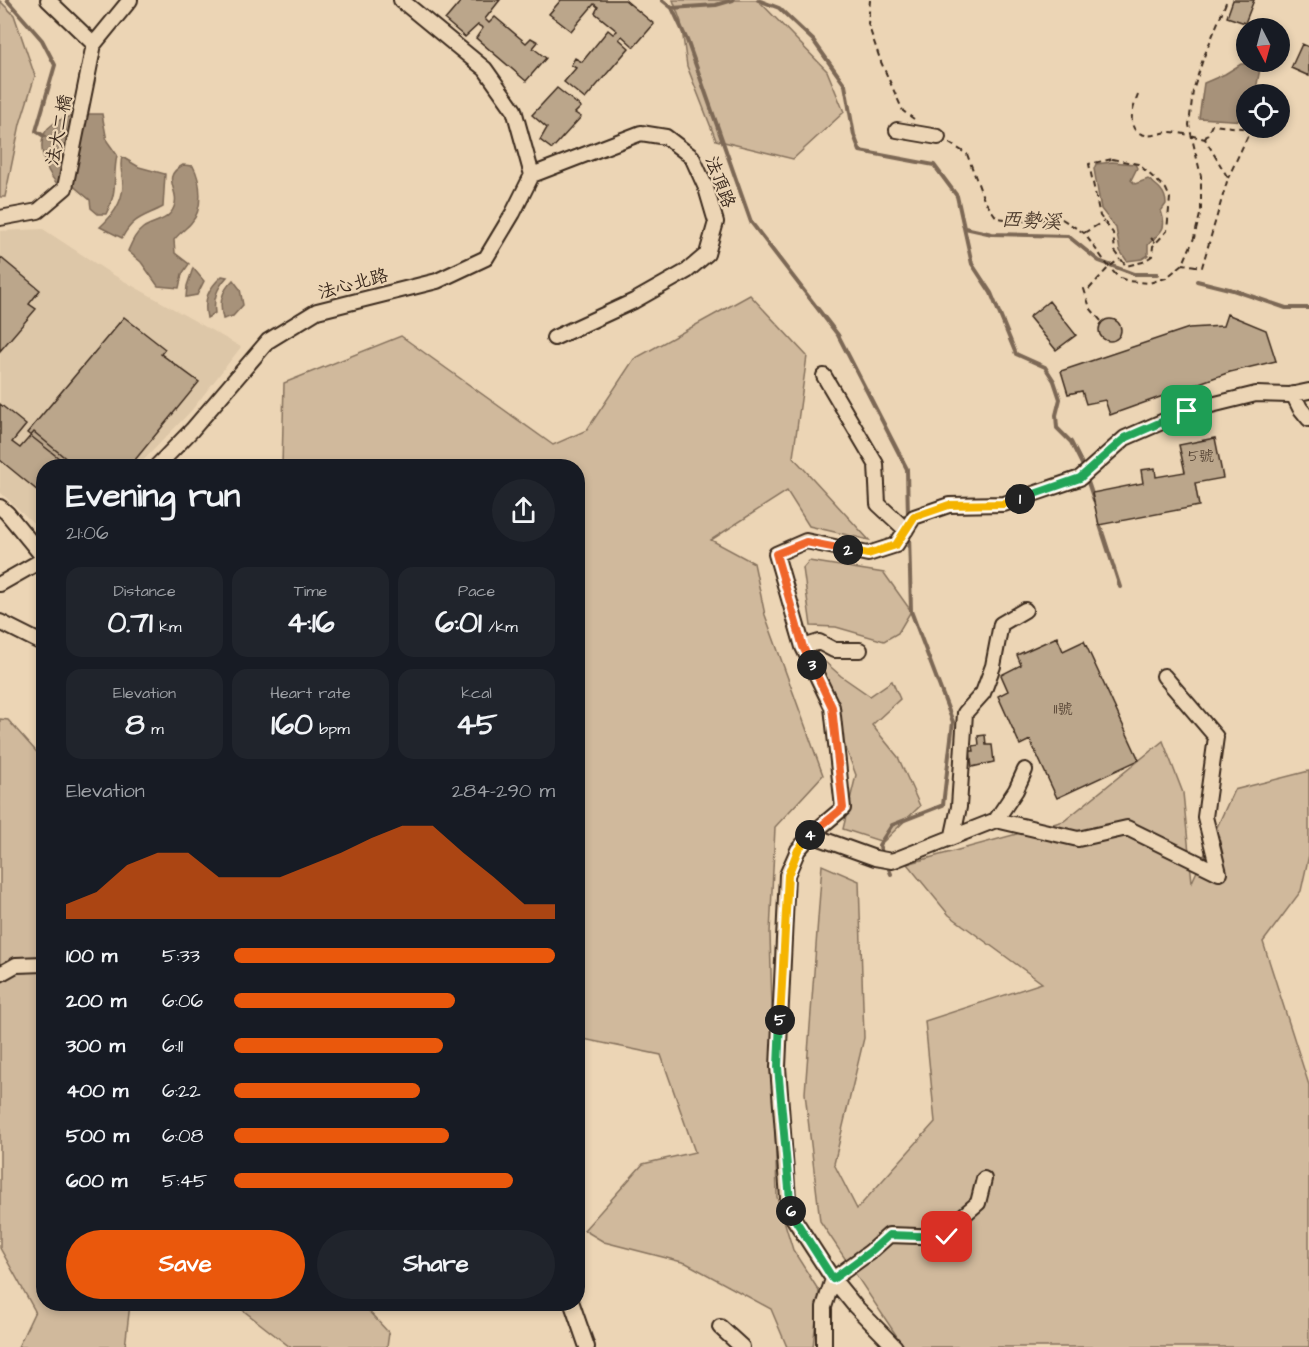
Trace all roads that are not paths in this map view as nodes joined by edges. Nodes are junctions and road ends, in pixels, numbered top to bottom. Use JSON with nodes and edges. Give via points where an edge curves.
{"nodes":[{"id":1,"x":48,"y":0,"type":"edge"},
{"id":2,"x":130,"y":0,"type":"edge"},
{"id":3,"x":401,"y":0,"type":"edge"},
{"id":4,"x":94,"y":44,"type":"junction"},
{"id":5,"x":897,"y":130,"type":"dead end"},
{"id":6,"x":938,"y":137,"type":"road end"},
{"id":7,"x":532,"y":175,"type":"junction"},
{"id":8,"x":0,"y":218,"type":"edge"},
{"id":9,"x":554,"y":338,"type":"dead end"},
{"id":10,"x":824,"y":376,"type":"dead end"},
{"id":11,"x":1309,"y":391,"type":"edge"},
{"id":12,"x":1293,"y":394,"type":"junction"},
{"id":13,"x":1309,"y":419,"type":"edge"},
{"id":14,"x":164,"y":459,"type":"edge"},
{"id":15,"x":0,"y":507,"type":"edge"},
{"id":16,"x":906,"y":530,"type":"junction"},
{"id":17,"x":36,"y":549,"type":"edge"},
{"id":18,"x":36,"y":564,"type":"edge"},
{"id":19,"x":0,"y":584,"type":"edge"},
{"id":20,"x":1025,"y":610,"type":"dead end"},
{"id":21,"x":0,"y":622,"type":"edge"},
{"id":22,"x":36,"y":640,"type":"edge"},
{"id":23,"x":803,"y":647,"type":"junction"},
{"id":24,"x":860,"y":650,"type":"dead end"},
{"id":25,"x":1164,"y":676,"type":"dead end"},
{"id":26,"x":1025,"y":770,"type":"dead end"},
{"id":27,"x":996,"y":820,"type":"junction"},
{"id":28,"x":811,"y":835,"type":"junction"},
{"id":29,"x":953,"y":835,"type":"junction"},
{"id":30,"x":36,"y":964,"type":"edge"},
{"id":31,"x":0,"y":974,"type":"edge"},
{"id":32,"x":984,"y":1179,"type":"dead end"},
{"id":33,"x":833,"y":1279,"type":"junction"},
{"id":34,"x":574,"y":1311,"type":"edge"},
{"id":35,"x":720,"y":1328,"type":"dead end"},
{"id":36,"x":587,"y":1347,"type":"edge"},
{"id":37,"x":742,"y":1347,"type":"edge"},
{"id":38,"x":824,"y":1347,"type":"edge"},
{"id":39,"x":895,"y":1347,"type":"edge"}],
"edges":[{"from":1,"to":4,"type":"street"},
{"from":2,"to":4,"type":"street"},
{"from":3,"to":7,"type":"street","via":[[485,69],[514,110]]},
{"from":4,"to":8,"type":"street","name":"法大二橋","via":[[65,188],[38,211]]},
{"from":5,"to":6,"type":"street"},
{"from":7,"to":9,"type":"street","name":"法頂路","via":[[641,134],[666,137],[692,157],[716,222],[707,254],[687,271]]},
{"from":7,"to":14,"type":"street","name":"法心北路","via":[[486,258],[437,280],[316,311],[268,341]]},
{"from":10,"to":16,"type":"street","via":[[876,464],[878,504]]},
{"from":11,"to":12,"type":"street"},
{"from":12,"to":13,"type":"street"},
{"from":12,"to":16,"type":"street","via":[[1256,394],[1187,411],[1125,438],[1080,478],[1004,504],[949,505],[914,517]]},
{"from":15,"to":17,"type":"street"},
{"from":16,"to":23,"type":"street","via":[[896,545],[868,554],[806,542],[776,554]]},
{"from":18,"to":19,"type":"street"},
{"from":20,"to":29,"type":"street","via":[[1001,624],[983,693],[965,713],[959,807]]},
{"from":21,"to":22,"type":"street"},
{"from":23,"to":24,"type":"street","via":[[819,642],[834,650]]},
{"from":23,"to":28,"type":"street","via":[[832,707],[843,808]]},
{"from":25,"to":27,"type":"street","via":[[1216,737],[1205,817],[1219,873],[1128,828],[1078,839]]},
{"from":26,"to":27,"type":"street"},
{"from":27,"to":29,"type":"street"},
{"from":28,"to":29,"type":"street","via":[[892,861]]},
{"from":28,"to":33,"type":"street","via":[[798,850],[788,875],[778,1067],[792,1215]]},
{"from":30,"to":31,"type":"street","via":[[16,965]]},
{"from":32,"to":33,"type":"street","via":[[978,1203],[957,1220],[947,1237],[889,1235]]},
{"from":33,"to":38,"type":"street","via":[[824,1307]]},
{"from":33,"to":39,"type":"street"},
{"from":34,"to":36,"type":"street"},
{"from":35,"to":37,"type":"street"}]}
